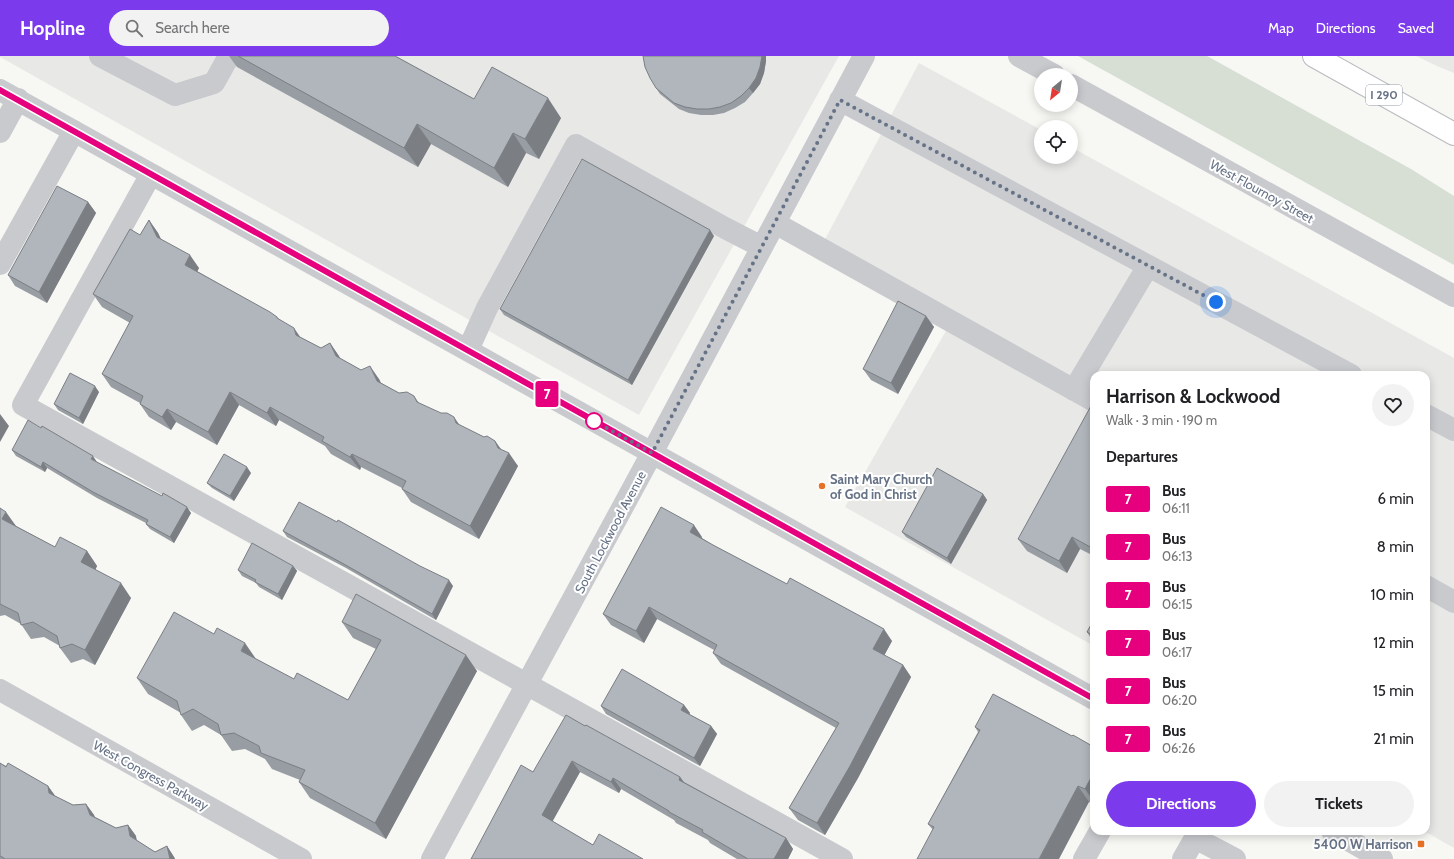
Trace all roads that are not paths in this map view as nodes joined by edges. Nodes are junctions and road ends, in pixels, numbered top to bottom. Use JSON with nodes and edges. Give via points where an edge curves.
{"nodes":[{"id":1,"x":100,"y":56,"type":"edge"},
{"id":2,"x":229,"y":56,"type":"edge"},
{"id":3,"x":864,"y":56,"type":"edge"},
{"id":4,"x":1019,"y":56,"type":"edge"},
{"id":5,"x":1314,"y":56,"type":"edge"},
{"id":6,"x":1041,"y":68,"type":"edge"},
{"id":7,"x":1078,"y":89,"type":"edge"},
{"id":8,"x":9,"y":95,"type":"edge"},
{"id":9,"x":840,"y":100,"type":"junction"},
{"id":10,"x":74,"y":131,"type":"junction"},
{"id":11,"x":0,"y":132,"type":"edge"},
{"id":12,"x":1454,"y":134,"type":"edge"},
{"id":13,"x":151,"y":174,"type":"junction"},
{"id":14,"x":775,"y":223,"type":"junction"},
{"id":15,"x":762,"y":247,"type":"junction"},
{"id":16,"x":0,"y":264,"type":"edge"},
{"id":17,"x":1148,"y":266,"type":"junction"},
{"id":18,"x":1454,"y":296,"type":"edge"},
{"id":19,"x":468,"y":350,"type":"junction"},
{"id":20,"x":1344,"y":371,"type":"edge"},
{"id":21,"x":1074,"y":390,"type":"junction"},
{"id":22,"x":1090,"y":399,"type":"edge"},
{"id":23,"x":1430,"y":417,"type":"edge"},
{"id":24,"x":1454,"y":430,"type":"edge"},
{"id":25,"x":652,"y":453,"type":"junction"},
{"id":26,"x":1430,"y":588,"type":"edge"},
{"id":27,"x":1454,"y":602,"type":"edge"},
{"id":28,"x":527,"y":684,"type":"junction"},
{"id":29,"x":0,"y":690,"type":"edge"},
{"id":30,"x":1090,"y":697,"type":"edge"},
{"id":31,"x":1098,"y":835,"type":"edge"},
{"id":32,"x":1196,"y":835,"type":"edge"},
{"id":33,"x":1199,"y":835,"type":"edge"},
{"id":34,"x":1339,"y":835,"type":"edge"},
{"id":35,"x":302,"y":859,"type":"edge"},
{"id":36,"x":432,"y":859,"type":"edge"},
{"id":37,"x":842,"y":859,"type":"edge"},
{"id":38,"x":1084,"y":859,"type":"edge"},
{"id":39,"x":1183,"y":859,"type":"edge"},
{"id":40,"x":1235,"y":859,"type":"edge"},
{"id":41,"x":1382,"y":859,"type":"edge"}],
"edges":[{"from":1,"to":2,"type":"street","via":[[175,95],[214,83]]},
{"from":3,"to":9,"type":"street","name":"South Lockwood Avenue"},
{"from":4,"to":6,"type":"street"},
{"from":5,"to":12,"type":"highway","number":"I 290"},
{"from":7,"to":18,"type":"street","name":"West Flournoy Street"},
{"from":8,"to":10,"type":"street"},
{"from":8,"to":11,"type":"street"},
{"from":9,"to":14,"type":"street","name":"South Lockwood Avenue"},
{"from":9,"to":17,"type":"street"},
{"from":10,"to":13,"type":"street"},
{"from":10,"to":16,"type":"street"},
{"from":13,"to":19,"type":"street"},
{"from":13,"to":28,"type":"street","via":[[23,405]]},
{"from":14,"to":15,"type":"street","name":"South Lockwood Avenue"},
{"from":14,"to":21,"type":"street"},
{"from":15,"to":19,"type":"street","via":[[576,145],[487,308]]},
{"from":15,"to":25,"type":"street","name":"South Lockwood Avenue"},
{"from":17,"to":20,"type":"street"},
{"from":17,"to":21,"type":"street"},
{"from":19,"to":25,"type":"street"},
{"from":21,"to":22,"type":"street"},
{"from":23,"to":24,"type":"street"},
{"from":25,"to":28,"type":"street","name":"South Lockwood Avenue"},
{"from":25,"to":30,"type":"street"},
{"from":26,"to":27,"type":"street"},
{"from":28,"to":36,"type":"street","name":"South Lockwood Avenue"},
{"from":28,"to":37,"type":"street"},
{"from":29,"to":35,"type":"street","name":"West Congress Parkway"},
{"from":31,"to":38,"type":"street"},
{"from":32,"to":39,"type":"street"},
{"from":33,"to":40,"type":"street"},
{"from":34,"to":41,"type":"street"}]}
